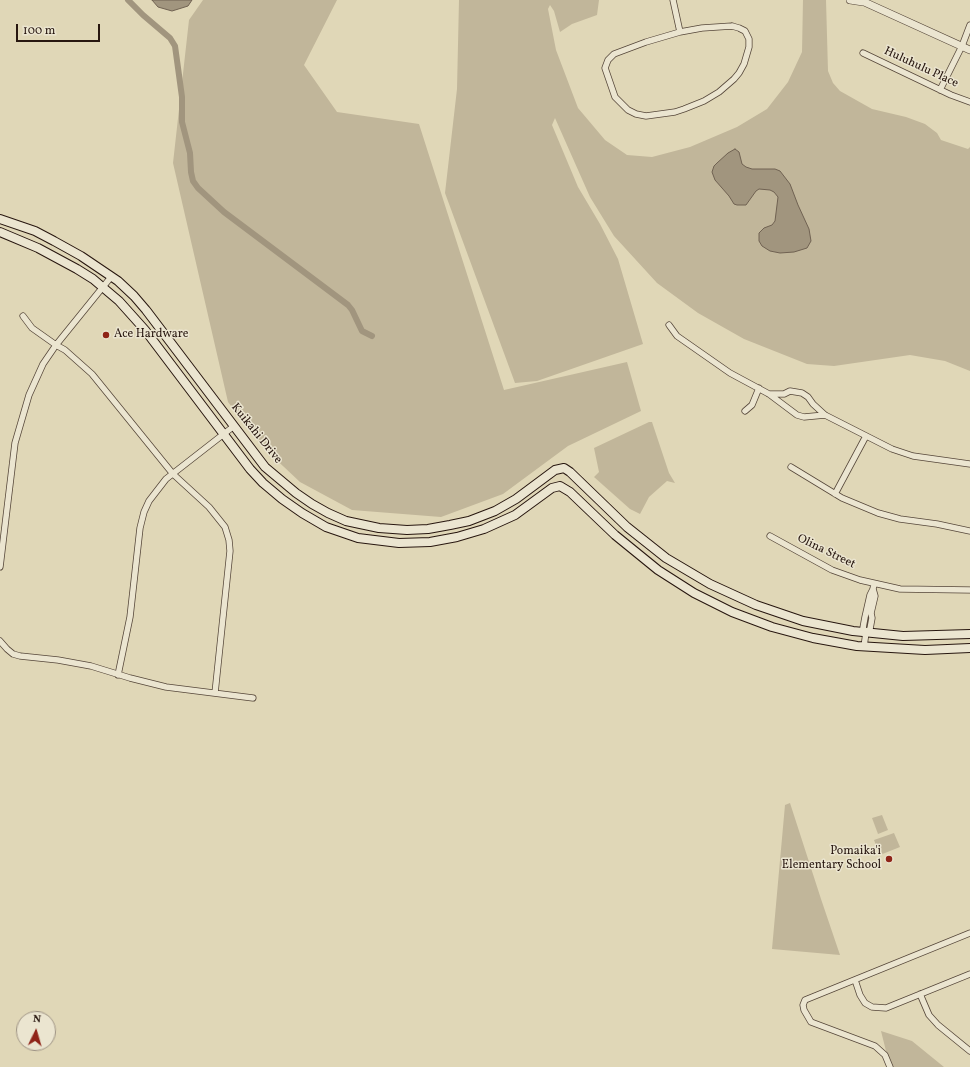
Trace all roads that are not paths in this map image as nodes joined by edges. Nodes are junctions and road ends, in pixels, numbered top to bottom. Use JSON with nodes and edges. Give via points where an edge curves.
{"nodes":[{"id":1,"x":673,"y":0,"type":"edge"},
{"id":2,"x":850,"y":0,"type":"edge"},
{"id":3,"x":861,"y":1,"type":"edge"},
{"id":4,"x":970,"y":25,"type":"edge"},
{"id":5,"x":680,"y":32,"type":"junction"},
{"id":6,"x":962,"y":46,"type":"junction"},
{"id":7,"x":970,"y":50,"type":"edge"},
{"id":8,"x":863,"y":53,"type":"dead end"},
{"id":9,"x":940,"y":90,"type":"junction"},
{"id":10,"x":970,"y":102,"type":"edge"},
{"id":11,"x":0,"y":219,"type":"edge"},
{"id":12,"x":0,"y":232,"type":"edge"},
{"id":13,"x":111,"y":277,"type":"junction"},
{"id":14,"x":103,"y":288,"type":"junction"},
{"id":15,"x":23,"y":316,"type":"dead end"},
{"id":16,"x":669,"y":325,"type":"dead end"},
{"id":17,"x":56,"y":345,"type":"junction"},
{"id":18,"x":759,"y":388,"type":"junction"},
{"id":19,"x":769,"y":394,"type":"junction"},
{"id":20,"x":745,"y":411,"type":"dead end"},
{"id":21,"x":825,"y":416,"type":"junction"},
{"id":22,"x":234,"y":426,"type":"junction"},
{"id":23,"x":223,"y":434,"type":"junction"},
{"id":24,"x":866,"y":436,"type":"junction"},
{"id":25,"x":970,"y":464,"type":"edge"},
{"id":26,"x":791,"y":467,"type":"dead end"},
{"id":27,"x":173,"y":474,"type":"junction"},
{"id":28,"x":835,"y":494,"type":"junction"},
{"id":29,"x":970,"y":531,"type":"edge"},
{"id":30,"x":770,"y":536,"type":"dead end"},
{"id":31,"x":0,"y":567,"type":"edge"},
{"id":32,"x":874,"y":586,"type":"junction"},
{"id":33,"x":970,"y":590,"type":"edge"},
{"id":34,"x":866,"y":632,"type":"junction"},
{"id":35,"x":970,"y":634,"type":"edge"},
{"id":36,"x":0,"y":641,"type":"edge"},
{"id":37,"x":864,"y":647,"type":"junction"},
{"id":38,"x":970,"y":648,"type":"edge"},
{"id":39,"x":118,"y":675,"type":"junction"},
{"id":40,"x":215,"y":693,"type":"junction"},
{"id":41,"x":253,"y":698,"type":"dead end"},
{"id":42,"x":970,"y":932,"type":"edge"},
{"id":43,"x":970,"y":974,"type":"edge"},
{"id":44,"x":855,"y":980,"type":"junction"},
{"id":45,"x":920,"y":994,"type":"junction"},
{"id":46,"x":970,"y":1051,"type":"edge"},
{"id":47,"x":890,"y":1067,"type":"edge"}],
"edges":[{"from":1,"to":5,"type":"street"},
{"from":2,"to":3,"type":"street"},
{"from":3,"to":6,"type":"street"},
{"from":4,"to":6,"type":"street"},
{"from":5,"to":5,"type":"street","via":[[732,26],[745,31],[749,47],[739,73],[719,92],[684,109],[646,116],[628,110],[615,97],[610,85],[605,71],[608,60],[614,54]]},
{"from":6,"to":7,"type":"street"},
{"from":6,"to":9,"type":"street"},
{"from":8,"to":9,"type":"street","name":"Huluhulu Place"},
{"from":9,"to":10,"type":"street","name":"Huluhulu Place"},
{"from":11,"to":13,"type":"main road","name":"Kuikahi Drive","via":[[35,231],[81,256]]},
{"from":12,"to":14,"type":"main road","name":"Kuikahi Drive","via":[[38,248],[77,269]]},
{"from":13,"to":14,"type":"street"},
{"from":13,"to":22,"type":"main road","name":"Kuikahi Drive","via":[[146,310]]},
{"from":14,"to":17,"type":"street"},
{"from":14,"to":23,"type":"main road","name":"Kuikahi Drive","via":[[119,301],[145,330]]},
{"from":15,"to":17,"type":"street","via":[[32,328]]},
{"from":16,"to":18,"type":"street","via":[[677,336],[730,373]]},
{"from":17,"to":27,"type":"street","via":[[66,350],[92,374]]},
{"from":17,"to":31,"type":"street","via":[[43,364],[29,395],[15,442]]},
{"from":18,"to":19,"type":"street"},
{"from":18,"to":20,"type":"street","via":[[752,405]]},
{"from":19,"to":21,"type":"street","via":[[804,417]]},
{"from":19,"to":21,"type":"street","via":[[784,394],[790,391],[802,393],[808,396]]},
{"from":21,"to":24,"type":"street"},
{"from":22,"to":23,"type":"street"},
{"from":22,"to":34,"type":"main road","name":"Kuikahi Drive","via":[[265,467],[312,504],[346,520],[379,528],[428,529],[469,520],[495,511],[555,470],[564,468],[660,554],[710,584],[756,605],[803,621]]},
{"from":23,"to":27,"type":"street"},
{"from":23,"to":37,"type":"main road","name":"Kuikahi Drive","via":[[250,469],[282,499],[326,527],[364,539],[415,543],[457,537],[508,518],[528,507],[552,488],[560,486],[658,570],[694,593],[732,612],[772,627],[813,638]]},
{"from":24,"to":25,"type":"street","via":[[913,456]]},
{"from":24,"to":28,"type":"street"},
{"from":26,"to":28,"type":"street"},
{"from":27,"to":39,"type":"street","via":[[149,501],[141,520],[130,617]]},
{"from":27,"to":40,"type":"street","via":[[209,507],[220,520],[229,540]]},
{"from":28,"to":29,"type":"street","via":[[858,506],[894,518]]},
{"from":30,"to":32,"type":"street","name":"Olina Street","via":[[832,570]]},
{"from":32,"to":33,"type":"street","name":"Olina Street"},
{"from":32,"to":34,"type":"street","via":[[863,628]]},
{"from":34,"to":35,"type":"main road","via":[[903,636]]},
{"from":34,"to":37,"type":"street"},
{"from":36,"to":39,"type":"street","via":[[7,649],[20,656],[91,666]]},
{"from":37,"to":38,"type":"main road","via":[[925,650]]},
{"from":39,"to":40,"type":"street","via":[[166,687]]},
{"from":40,"to":41,"type":"street"},
{"from":42,"to":44,"type":"street"},
{"from":43,"to":45,"type":"street"},
{"from":44,"to":45,"type":"street","via":[[865,1003],[872,1007],[886,1008]]},
{"from":44,"to":47,"type":"street","via":[[805,1000],[804,1010],[811,1022],[875,1046],[885,1055]]},
{"from":45,"to":46,"type":"street","via":[[926,1010],[934,1020]]}]}
